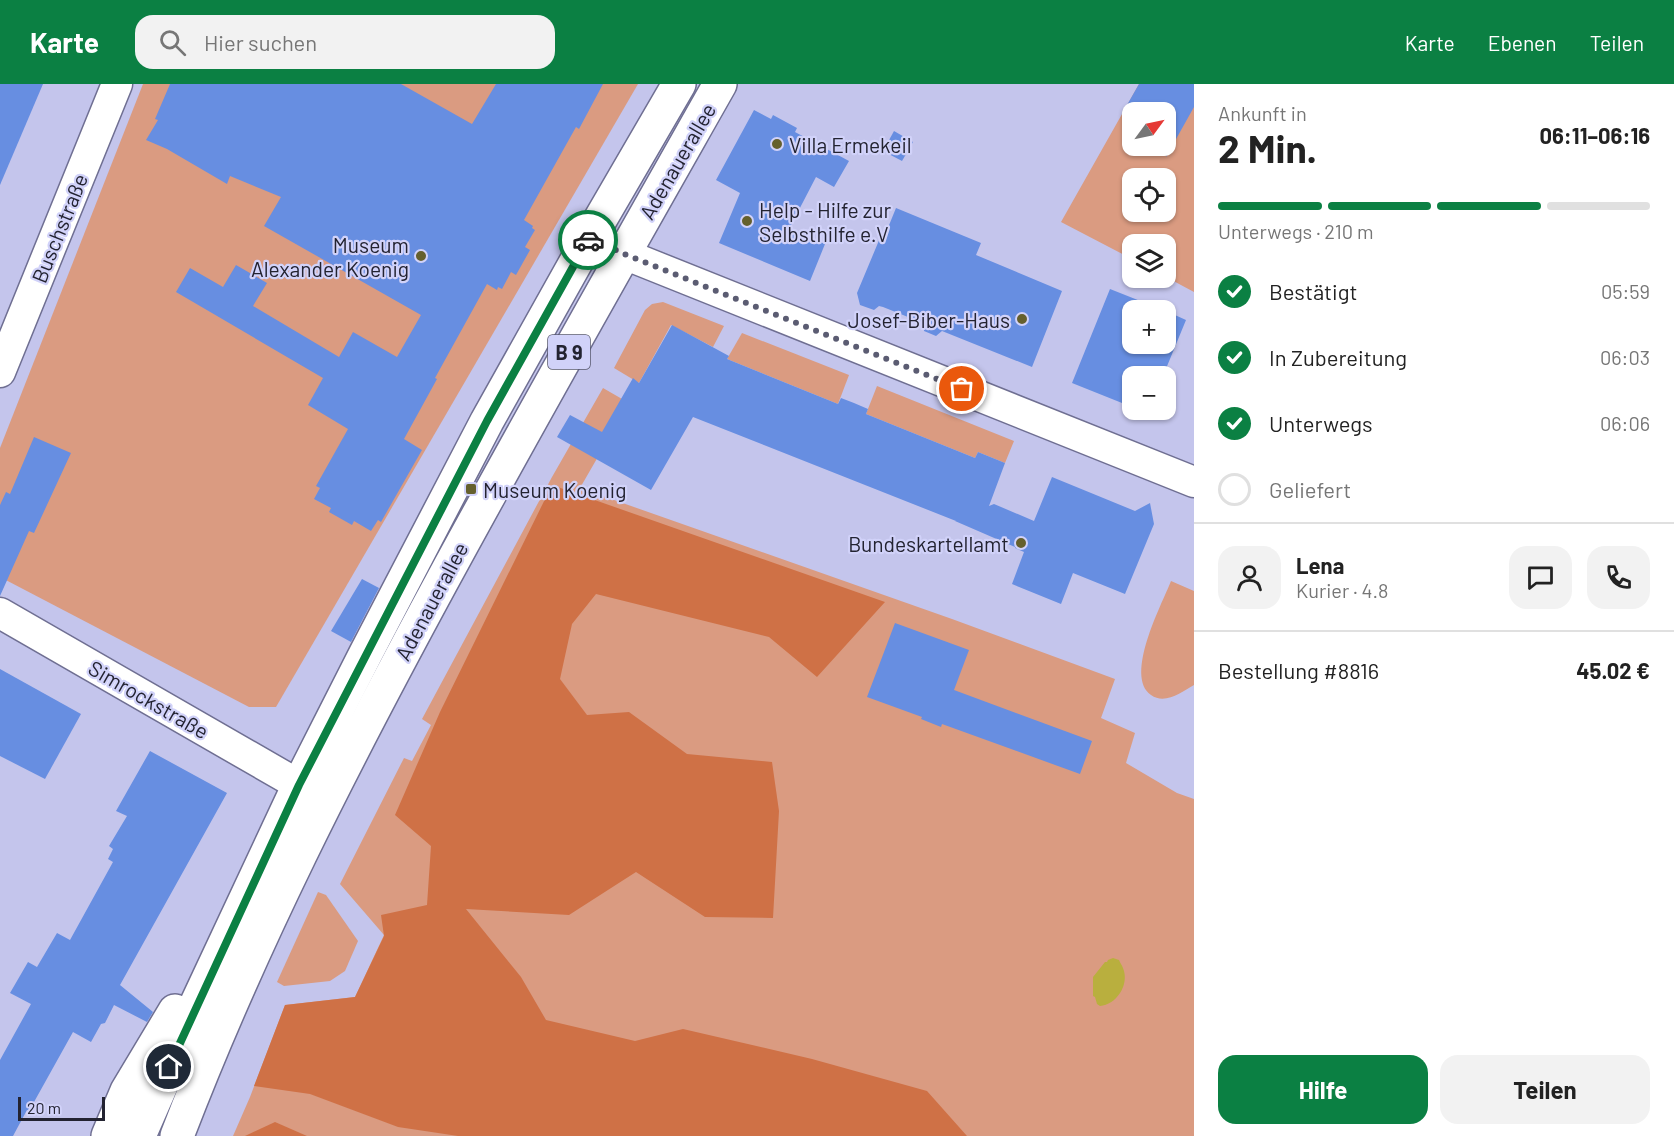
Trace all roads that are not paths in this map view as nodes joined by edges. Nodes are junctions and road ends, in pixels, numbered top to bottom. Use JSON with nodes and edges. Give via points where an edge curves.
{"nodes":[{"id":1,"x":117,"y":84,"type":"edge"},
{"id":2,"x":679,"y":84,"type":"edge"},
{"id":3,"x":720,"y":84,"type":"edge"},
{"id":4,"x":590,"y":237,"type":"junction"},
{"id":5,"x":624,"y":254,"type":"junction"},
{"id":6,"x":0,"y":372,"type":"edge"},
{"id":7,"x":1194,"y":482,"type":"edge"},
{"id":8,"x":0,"y":613,"type":"edge"},
{"id":9,"x":299,"y":785,"type":"junction"},
{"id":10,"x":224,"y":944,"type":"junction"},
{"id":11,"x":108,"y":1136,"type":"edge"},
{"id":12,"x":139,"y":1136,"type":"edge"},
{"id":13,"x":177,"y":1136,"type":"edge"}],
"edges":[{"from":1,"to":6,"type":"street","name":"Buschstraße"},
{"from":2,"to":4,"type":"main road","name":"Adenauerallee","number":"B 9"},
{"from":3,"to":5,"type":"main road","name":"Adenauerallee","number":"B 9"},
{"from":4,"to":5,"type":"street"},
{"from":4,"to":9,"type":"main road","name":"Adenauerallee","number":"B 9","via":[[487,421]]},
{"from":5,"to":7,"type":"street"},
{"from":5,"to":13,"type":"main road","name":"Adenauerallee","number":"B 9","via":[[368,718],[242,977]]},
{"from":8,"to":9,"type":"street","name":"Simrockstraße"},
{"from":9,"to":10,"type":"main road","name":"Adenauerallee","number":"B 9"},
{"from":10,"to":11,"type":"main road","via":[[164,1028],[127,1091]]},
{"from":10,"to":12,"type":"main road","name":"Adenauerallee","number":"B 9"}]}
